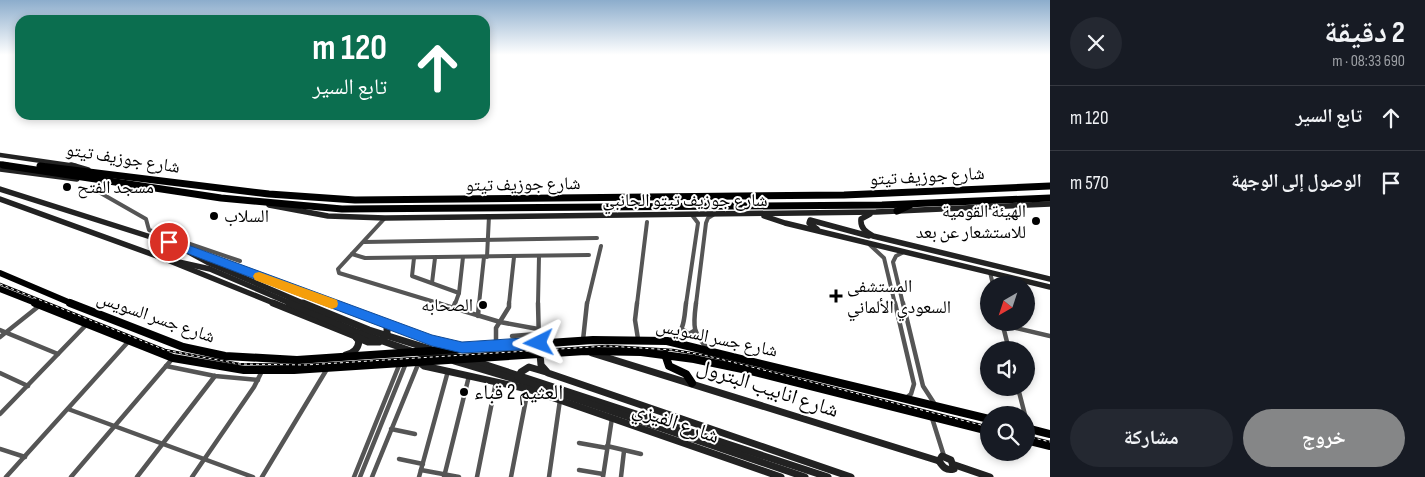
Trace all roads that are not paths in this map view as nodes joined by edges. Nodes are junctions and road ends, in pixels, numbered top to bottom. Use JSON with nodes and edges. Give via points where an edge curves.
{"nodes":[{"id":1,"x":0,"y":155,"type":"edge"},
{"id":2,"x":0,"y":162,"type":"edge"},
{"id":3,"x":0,"y":169,"type":"edge"},
{"id":4,"x":89,"y":171,"type":"junction"},
{"id":5,"x":81,"y":178,"type":"junction"},
{"id":6,"x":103,"y":182,"type":"junction"},
{"id":7,"x":1050,"y":186,"type":"edge"},
{"id":8,"x":0,"y":189,"type":"edge"},
{"id":9,"x":0,"y":200,"type":"edge"},
{"id":10,"x":1050,"y":202,"type":"edge"},
{"id":11,"x":262,"y":203,"type":"junction"},
{"id":12,"x":914,"y":204,"type":"junction"},
{"id":13,"x":896,"y":211,"type":"junction"},
{"id":14,"x":876,"y":212,"type":"junction"},
{"id":15,"x":692,"y":214,"type":"junction"},
{"id":16,"x":713,"y":214,"type":"junction"},
{"id":17,"x":760,"y":214,"type":"junction"},
{"id":18,"x":489,"y":216,"type":"junction"},
{"id":19,"x":385,"y":218,"type":"junction"},
{"id":20,"x":646,"y":222,"type":"dead end"},
{"id":21,"x":698,"y":223,"type":"junction"},
{"id":22,"x":706,"y":225,"type":"junction"},
{"id":23,"x":819,"y":230,"type":"junction"},
{"id":24,"x":597,"y":238,"type":"dead end"},
{"id":25,"x":878,"y":238,"type":"junction"},
{"id":26,"x":488,"y":240,"type":"junction"},
{"id":27,"x":864,"y":241,"type":"junction"},
{"id":28,"x":172,"y":242,"type":"junction"},
{"id":29,"x":364,"y":242,"type":"junction"},
{"id":30,"x":601,"y":246,"type":"dead end"},
{"id":31,"x":909,"y":252,"type":"junction"},
{"id":32,"x":352,"y":254,"type":"junction"},
{"id":33,"x":539,"y":256,"type":"junction"},
{"id":34,"x":588,"y":256,"type":"dead end"},
{"id":35,"x":463,"y":257,"type":"junction"},
{"id":36,"x":485,"y":257,"type":"junction"},
{"id":37,"x":514,"y":257,"type":"junction"},
{"id":38,"x":414,"y":258,"type":"junction"},
{"id":39,"x":435,"y":258,"type":"junction"},
{"id":40,"x":240,"y":261,"type":"dead end"},
{"id":41,"x":990,"y":272,"type":"junction"},
{"id":42,"x":0,"y":273,"type":"edge"},
{"id":43,"x":991,"y":276,"type":"edge"},
{"id":44,"x":1050,"y":279,"type":"edge"},
{"id":45,"x":432,"y":283,"type":"junction"},
{"id":46,"x":1050,"y":288,"type":"edge"},
{"id":47,"x":0,"y":289,"type":"edge"},
{"id":48,"x":459,"y":293,"type":"junction"},
{"id":49,"x":39,"y":305,"type":"junction"},
{"id":50,"x":453,"y":308,"type":"junction"},
{"id":51,"x":478,"y":316,"type":"junction"},
{"id":52,"x":117,"y":322,"type":"junction"},
{"id":53,"x":500,"y":322,"type":"junction"},
{"id":54,"x":86,"y":325,"type":"junction"},
{"id":55,"x":387,"y":325,"type":"junction"},
{"id":56,"x":130,"y":327,"type":"junction"},
{"id":57,"x":682,"y":329,"type":"junction"},
{"id":58,"x":0,"y":330,"type":"edge"},
{"id":59,"x":355,"y":331,"type":"junction"},
{"id":60,"x":694,"y":331,"type":"junction"},
{"id":61,"x":1030,"y":331,"type":"edge"},
{"id":62,"x":538,"y":332,"type":"junction"},
{"id":63,"x":6,"y":333,"type":"junction"},
{"id":64,"x":107,"y":333,"type":"junction"},
{"id":65,"x":512,"y":336,"type":"dead end"},
{"id":66,"x":1050,"y":336,"type":"edge"},
{"id":67,"x":0,"y":337,"type":"edge"},
{"id":68,"x":638,"y":339,"type":"junction"},
{"id":69,"x":124,"y":340,"type":"junction"},
{"id":70,"x":583,"y":340,"type":"junction"},
{"id":71,"x":667,"y":341,"type":"junction"},
{"id":72,"x":539,"y":343,"type":"junction"},
{"id":73,"x":496,"y":346,"type":"junction"},
{"id":74,"x":462,"y":347,"type":"junction"},
{"id":75,"x":709,"y":350,"type":"junction"},
{"id":76,"x":585,"y":351,"type":"junction"},
{"id":77,"x":58,"y":354,"type":"junction"},
{"id":78,"x":540,"y":354,"type":"junction"},
{"id":79,"x":665,"y":354,"type":"junction"},
{"id":80,"x":345,"y":356,"type":"junction"},
{"id":81,"x":172,"y":358,"type":"junction"},
{"id":82,"x":296,"y":360,"type":"junction"},
{"id":83,"x":419,"y":362,"type":"junction"},
{"id":84,"x":403,"y":363,"type":"junction"},
{"id":85,"x":166,"y":366,"type":"junction"},
{"id":86,"x":327,"y":369,"type":"junction"},
{"id":87,"x":294,"y":370,"type":"junction"},
{"id":88,"x":262,"y":371,"type":"junction"},
{"id":89,"x":448,"y":371,"type":"junction"},
{"id":90,"x":0,"y":373,"type":"edge"},
{"id":91,"x":548,"y":373,"type":"junction"},
{"id":92,"x":215,"y":376,"type":"junction"},
{"id":93,"x":469,"y":376,"type":"junction"},
{"id":94,"x":397,"y":378,"type":"junction"},
{"id":95,"x":258,"y":380,"type":"junction"},
{"id":96,"x":496,"y":382,"type":"junction"},
{"id":97,"x":692,"y":383,"type":"junction"},
{"id":98,"x":540,"y":384,"type":"junction"},
{"id":99,"x":28,"y":386,"type":"junction"},
{"id":100,"x":528,"y":389,"type":"junction"},
{"id":101,"x":913,"y":390,"type":"junction"},
{"id":102,"x":926,"y":394,"type":"junction"},
{"id":103,"x":905,"y":399,"type":"junction"},
{"id":104,"x":560,"y":400,"type":"junction"},
{"id":105,"x":938,"y":406,"type":"junction"},
{"id":106,"x":68,"y":409,"type":"junction"},
{"id":107,"x":0,"y":414,"type":"edge"},
{"id":108,"x":932,"y":416,"type":"junction"},
{"id":109,"x":980,"y":417,"type":"edge"},
{"id":110,"x":612,"y":418,"type":"junction"},
{"id":111,"x":115,"y":427,"type":"junction"},
{"id":112,"x":391,"y":429,"type":"junction"},
{"id":113,"x":980,"y":429,"type":"edge"},
{"id":114,"x":1035,"y":429,"type":"edge"},
{"id":115,"x":415,"y":434,"type":"dead end"},
{"id":116,"x":1050,"y":434,"type":"edge"},
{"id":117,"x":579,"y":442,"type":"dead end"},
{"id":118,"x":1035,"y":442,"type":"edge"},
{"id":119,"x":162,"y":444,"type":"junction"},
{"id":120,"x":1050,"y":446,"type":"edge"},
{"id":121,"x":607,"y":447,"type":"junction"},
{"id":122,"x":0,"y":450,"type":"edge"},
{"id":123,"x":624,"y":450,"type":"junction"},
{"id":124,"x":640,"y":454,"type":"dead end"},
{"id":125,"x":25,"y":456,"type":"junction"},
{"id":126,"x":399,"y":459,"type":"dead end"},
{"id":127,"x":942,"y":459,"type":"junction"},
{"id":128,"x":204,"y":461,"type":"junction"},
{"id":129,"x":422,"y":467,"type":"junction"},
{"id":130,"x":579,"y":470,"type":"dead end"},
{"id":131,"x":952,"y":471,"type":"edge"},
{"id":132,"x":444,"y":476,"type":"edge"},
{"id":133,"x":603,"y":476,"type":"edge"},
{"id":134,"x":6,"y":477,"type":"edge"},
{"id":135,"x":71,"y":477,"type":"edge"},
{"id":136,"x":137,"y":477,"type":"edge"},
{"id":137,"x":192,"y":477,"type":"edge"},
{"id":138,"x":252,"y":477,"type":"edge"},
{"id":139,"x":262,"y":477,"type":"edge"},
{"id":140,"x":354,"y":477,"type":"edge"},
{"id":141,"x":360,"y":477,"type":"edge"},
{"id":142,"x":372,"y":477,"type":"edge"},
{"id":143,"x":419,"y":477,"type":"edge"},
{"id":144,"x":459,"y":477,"type":"edge"},
{"id":145,"x":477,"y":477,"type":"edge"},
{"id":146,"x":511,"y":477,"type":"edge"},
{"id":147,"x":549,"y":477,"type":"edge"},
{"id":148,"x":621,"y":477,"type":"edge"},
{"id":149,"x":781,"y":477,"type":"edge"},
{"id":150,"x":805,"y":477,"type":"edge"},
{"id":151,"x":828,"y":477,"type":"edge"},
{"id":152,"x":851,"y":477,"type":"edge"},
{"id":153,"x":990,"y":477,"type":"edge"}],
"edges":[{"from":1,"to":4,"type":"main road","name":"شارع جوزيف تيتو"},
{"from":2,"to":4,"type":"highway"},
{"from":2,"to":5,"type":"highway"},
{"from":3,"to":5,"type":"main road","name":"شارع جوزيف تيتو"},
{"from":4,"to":7,"type":"highway","name":"شارع جوزيف تيتو","via":[[268,194],[354,200],[844,195]]},
{"from":5,"to":6,"type":"highway","name":"شارع جوزيف تيتو"},
{"from":6,"to":11,"type":"highway","name":"شارع جوزيف تيتو"},
{"from":6,"to":28,"type":"street","via":[[98,192],[146,219],[149,230]]},
{"from":8,"to":28,"type":"main road"},
{"from":9,"to":59,"type":"main road","via":[[165,259],[210,270]]},
{"from":10,"to":12,"type":"highway","name":"شارع جوزيف تيتو"},
{"from":10,"to":13,"type":"main road","name":"شارع جوزيف تيتو الجانبي"},
{"from":11,"to":12,"type":"highway","name":"شارع جوزيف تيتو","via":[[342,209]]},
{"from":11,"to":19,"type":"main road","name":"شارع جوزيف تيتو الجانبي","via":[[328,216]]},
{"from":12,"to":13,"type":"highway"},
{"from":13,"to":14,"type":"main road","name":"شارع جوزيف تيتو الجانبي"},
{"from":14,"to":17,"type":"main road","name":"شارع جوزيف تيتو الجانبي"},
{"from":14,"to":25,"type":"main road","via":[[863,217],[861,224],[869,234]]},
{"from":15,"to":16,"type":"main road","name":"شارع جوزيف تيتو الجانبي"},
{"from":15,"to":18,"type":"main road","name":"شارع جوزيف تيتو الجانبي"},
{"from":15,"to":21,"type":"street"},
{"from":16,"to":17,"type":"main road","name":"شارع جوزيف تيتو الجانبي"},
{"from":16,"to":22,"type":"street"},
{"from":17,"to":23,"type":"main road"},
{"from":18,"to":19,"type":"main road","name":"شارع جوزيف تيتو الجانبي"},
{"from":18,"to":26,"type":"street"},
{"from":19,"to":29,"type":"street"},
{"from":20,"to":68,"type":"street","via":[[635,320]]},
{"from":21,"to":22,"type":"street"},
{"from":21,"to":57,"type":"street"},
{"from":22,"to":60,"type":"street"},
{"from":23,"to":25,"type":"main road","via":[[810,220]]},
{"from":23,"to":27,"type":"main road"},
{"from":24,"to":26,"type":"street"},
{"from":25,"to":44,"type":"main road"},
{"from":26,"to":29,"type":"street"},
{"from":26,"to":36,"type":"street"},
{"from":27,"to":31,"type":"main road"},
{"from":27,"to":101,"type":"street","via":[[884,258]]},
{"from":28,"to":40,"type":"street"},
{"from":28,"to":55,"type":"main road"},
{"from":28,"to":59,"type":"main road","via":[[206,262]]},
{"from":29,"to":32,"type":"street"},
{"from":30,"to":70,"type":"street","via":[[583,322]]},
{"from":31,"to":41,"type":"main road"},
{"from":31,"to":102,"type":"street","via":[[898,254],[892,262]]},
{"from":32,"to":38,"type":"street","via":[[365,258]]},
{"from":32,"to":50,"type":"street","via":[[338,269],[339,273]]},
{"from":33,"to":34,"type":"street"},
{"from":33,"to":37,"type":"street"},
{"from":33,"to":62,"type":"street"},
{"from":35,"to":36,"type":"street"},
{"from":35,"to":39,"type":"street"},
{"from":35,"to":48,"type":"street"},
{"from":36,"to":37,"type":"street"},
{"from":36,"to":51,"type":"street"},
{"from":37,"to":53,"type":"street","via":[[509,306]]},
{"from":38,"to":39,"type":"street"},
{"from":38,"to":45,"type":"street","via":[[412,276]]},
{"from":39,"to":45,"type":"street"},
{"from":41,"to":43,"type":"street"},
{"from":41,"to":46,"type":"main road"},
{"from":42,"to":52,"type":"main road","name":"شارع جسر السويس"},
{"from":45,"to":48,"type":"street"},
{"from":47,"to":49,"type":"main road","name":"شارع جسر السويس"},
{"from":48,"to":50,"type":"street"},
{"from":49,"to":54,"type":"main road","name":"شارع جسر السويس"},
{"from":49,"to":63,"type":"street"},
{"from":50,"to":51,"type":"street"},
{"from":51,"to":53,"type":"street"},
{"from":52,"to":56,"type":"main road","name":"شارع جسر السويس"},
{"from":52,"to":64,"type":"main road","via":[[115,330]]},
{"from":53,"to":62,"type":"street"},
{"from":53,"to":73,"type":"street"},
{"from":54,"to":64,"type":"main road","name":"شارع جسر السويس"},
{"from":54,"to":77,"type":"street"},
{"from":55,"to":59,"type":"main road","via":[[387,335],[379,342],[372,342]]},
{"from":55,"to":74,"type":"main road"},
{"from":56,"to":69,"type":"main road","via":[[122,333]]},
{"from":56,"to":82,"type":"main road","name":"شارع جسر السويس","via":[[210,354]]},
{"from":57,"to":60,"type":"street","via":[[689,334]]},
{"from":57,"to":71,"type":"street"},
{"from":58,"to":63,"type":"street"},
{"from":59,"to":80,"type":"main road","via":[[358,347]]},
{"from":59,"to":98,"type":"main road","via":[[401,348]]},
{"from":60,"to":75,"type":"street"},
{"from":61,"to":66,"type":"street"},
{"from":62,"to":65,"type":"street"},
{"from":62,"to":72,"type":"street"},
{"from":63,"to":67,"type":"street"},
{"from":63,"to":77,"type":"street"},
{"from":64,"to":69,"type":"main road","name":"شارع جسر السويس"},
{"from":68,"to":70,"type":"main road","name":"شارع جسر السويس"},
{"from":68,"to":71,"type":"main road","name":"شارع جسر السويس"},
{"from":69,"to":81,"type":"main road","name":"شارع جسر السويس"},
{"from":69,"to":106,"type":"street"},
{"from":70,"to":72,"type":"main road","name":"شارع جسر السويس"},
{"from":71,"to":75,"type":"main road","name":"شارع جسر السويس"},
{"from":72,"to":73,"type":"main road","name":"شارع جسر السويس"},
{"from":73,"to":74,"type":"main road","name":"شارع جسر السويس"},
{"from":74,"to":80,"type":"main road","name":"شارع جسر السويس"},
{"from":75,"to":103,"type":"main road","name":"شارع جسر السويس"},
{"from":76,"to":78,"type":"main road","name":"شارع جسر السويس"},
{"from":76,"to":79,"type":"main road","name":"شارع جسر السويس"},
{"from":76,"to":97,"type":"main road","name":"شارع انابيب البترول"},
{"from":77,"to":99,"type":"street"},
{"from":78,"to":83,"type":"main road","name":"شارع جسر السويس"},
{"from":78,"to":91,"type":"main road","via":[[540,362]]},
{"from":79,"to":97,"type":"main road","via":[[668,367],[687,375]]},
{"from":79,"to":108,"type":"main road","name":"شارع جسر السويس","via":[[714,362]]},
{"from":80,"to":82,"type":"main road","name":"شارع جسر السويس"},
{"from":81,"to":85,"type":"street"},
{"from":81,"to":88,"type":"main road","name":"شارع جسر السويس"},
{"from":82,"to":87,"type":"main road","via":[[298,365]]},
{"from":83,"to":84,"type":"main road","name":"شارع جسر السويس"},
{"from":83,"to":89,"type":"main road","name":"شارع الفيزي"},
{"from":83,"to":112,"type":"street"},
{"from":84,"to":86,"type":"main road","name":"شارع جسر السويس"},
{"from":84,"to":94,"type":"street"},
{"from":85,"to":92,"type":"street"},
{"from":85,"to":111,"type":"street"},
{"from":86,"to":87,"type":"main road","name":"شارع جسر السويس"},
{"from":86,"to":139,"type":"street"},
{"from":87,"to":88,"type":"main road","name":"شارع جسر السويس"},
{"from":88,"to":95,"type":"street"},
{"from":89,"to":93,"type":"main road","name":"شارع الفيزي"},
{"from":89,"to":129,"type":"street"},
{"from":90,"to":99,"type":"street"},
{"from":91,"to":100,"type":"main road","via":[[532,367],[523,370],[518,377],[519,382]]},
{"from":91,"to":152,"type":"main road"},
{"from":92,"to":95,"type":"street"},
{"from":92,"to":119,"type":"street"},
{"from":93,"to":96,"type":"main road","name":"شارع الفيزي"},
{"from":93,"to":132,"type":"street"},
{"from":94,"to":140,"type":"street"},
{"from":94,"to":141,"type":"street"},
{"from":95,"to":128,"type":"street"},
{"from":96,"to":100,"type":"main road","name":"شارع الفيزي"},
{"from":96,"to":145,"type":"street"},
{"from":97,"to":127,"type":"main road","name":"شارع انابيب البترول"},
{"from":98,"to":150,"type":"main road"},
{"from":98,"to":151,"type":"main road"},
{"from":99,"to":107,"type":"street"},
{"from":100,"to":104,"type":"main road","name":"شارع الفيزي"},
{"from":100,"to":146,"type":"street"},
{"from":101,"to":102,"type":"street"},
{"from":101,"to":103,"type":"street"},
{"from":102,"to":105,"type":"street"},
{"from":103,"to":105,"type":"main road","name":"شارع جسر السويس"},
{"from":104,"to":110,"type":"main road","name":"شارع الفيزي"},
{"from":104,"to":147,"type":"street"},
{"from":105,"to":109,"type":"main road","name":"شارع جسر السويس"},
{"from":106,"to":111,"type":"street"},
{"from":106,"to":125,"type":"street"},
{"from":108,"to":113,"type":"main road","name":"شارع جسر السويس"},
{"from":108,"to":127,"type":"street"},
{"from":110,"to":121,"type":"street"},
{"from":110,"to":149,"type":"main road","name":"شارع الفيزي"},
{"from":111,"to":119,"type":"street"},
{"from":111,"to":135,"type":"street"},
{"from":112,"to":115,"type":"street"},
{"from":112,"to":142,"type":"street"},
{"from":114,"to":116,"type":"main road"},
{"from":117,"to":121,"type":"street"},
{"from":118,"to":120,"type":"main road"},
{"from":119,"to":128,"type":"street"},
{"from":119,"to":136,"type":"street"},
{"from":121,"to":123,"type":"street"},
{"from":121,"to":133,"type":"street"},
{"from":122,"to":125,"type":"street"},
{"from":123,"to":124,"type":"street"},
{"from":123,"to":148,"type":"street"},
{"from":125,"to":134,"type":"street"},
{"from":126,"to":129,"type":"street"},
{"from":127,"to":131,"type":"main road","via":[[951,459]]},
{"from":128,"to":137,"type":"street"},
{"from":128,"to":138,"type":"street"},
{"from":129,"to":132,"type":"street"},
{"from":129,"to":143,"type":"street"},
{"from":130,"to":133,"type":"street"},
{"from":131,"to":153,"type":"main road"},
{"from":132,"to":144,"type":"street"}]}
